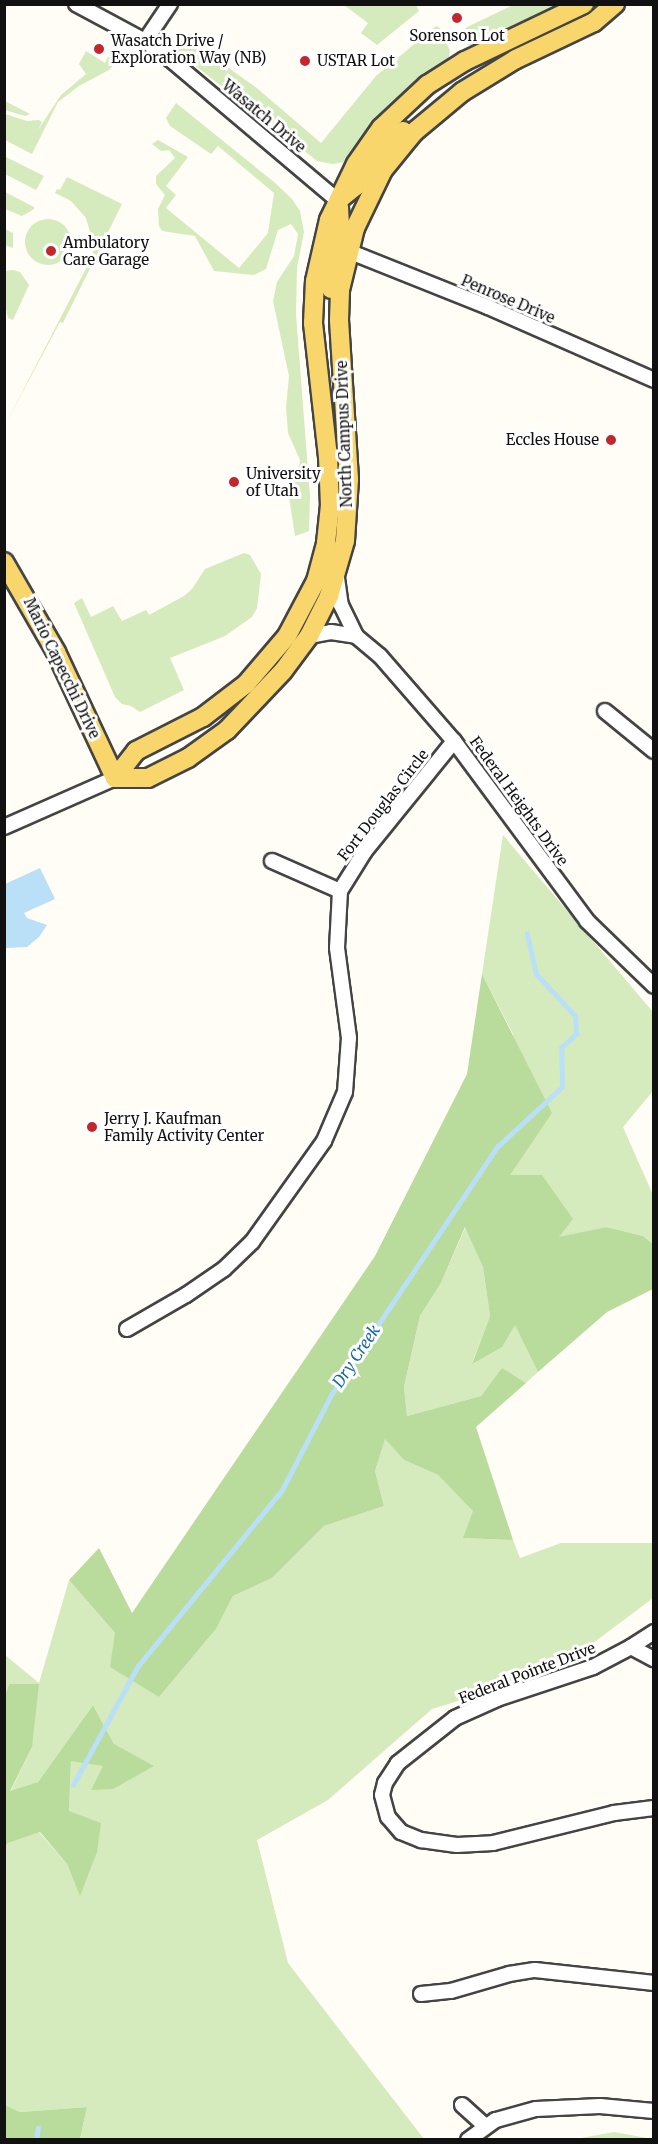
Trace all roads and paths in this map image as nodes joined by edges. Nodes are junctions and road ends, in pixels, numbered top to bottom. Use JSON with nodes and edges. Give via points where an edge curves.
{"nodes":[{"id":1,"x":76,"y":4,"type":"edge"},
{"id":2,"x":170,"y":4,"type":"edge"},
{"id":3,"x":584,"y":4,"type":"edge"},
{"id":4,"x":615,"y":4,"type":"edge"},
{"id":5,"x":145,"y":41,"type":"junction"},
{"id":6,"x":426,"y":120,"type":"junction"},
{"id":7,"x":337,"y":200,"type":"junction"},
{"id":8,"x":348,"y":251,"type":"junction"},
{"id":9,"x":339,"y":320,"type":"junction"},
{"id":10,"x":654,"y":380,"type":"edge"},
{"id":11,"x":4,"y":562,"type":"edge"},
{"id":12,"x":337,"y":575,"type":"junction"},
{"id":13,"x":309,"y":636,"type":"junction"},
{"id":14,"x":356,"y":636,"type":"junction"},
{"id":15,"x":605,"y":711,"type":"dead end"},
{"id":16,"x":454,"y":741,"type":"junction"},
{"id":17,"x":654,"y":751,"type":"edge"},
{"id":18,"x":115,"y":778,"type":"junction"},
{"id":19,"x":4,"y":827,"type":"edge"},
{"id":20,"x":272,"y":861,"type":"dead end"},
{"id":21,"x":340,"y":891,"type":"junction"},
{"id":22,"x":654,"y":986,"type":"edge"},
{"id":23,"x":127,"y":1329,"type":"dead end"},
{"id":24,"x":654,"y":1632,"type":"edge"},
{"id":25,"x":631,"y":1647,"type":"junction"},
{"id":26,"x":654,"y":1659,"type":"edge"},
{"id":27,"x":654,"y":1808,"type":"edge"},
{"id":28,"x":654,"y":1983,"type":"edge"},
{"id":29,"x":421,"y":1994,"type":"dead end"},
{"id":30,"x":462,"y":2105,"type":"dead end"},
{"id":31,"x":654,"y":2110,"type":"edge"},
{"id":32,"x":485,"y":2126,"type":"junction"},
{"id":33,"x":468,"y":2139,"type":"edge"}],
"edges":[{"from":1,"to":5,"type":"street","name":"Wasatch Drive"},
{"from":2,"to":5,"type":"street"},
{"from":3,"to":7,"type":"main road","name":"North Campus Drive","via":[[465,61],[427,85],[381,128]]},
{"from":4,"to":6,"type":"main road","name":"North Campus Drive","via":[[594,22],[484,77]]},
{"from":5,"to":7,"type":"street","name":"Wasatch Drive"},
{"from":6,"to":7,"type":"main road","via":[[391,140],[357,186]]},
{"from":6,"to":8,"type":"main road","name":"North Campus Drive","via":[[402,145],[377,181],[360,214]]},
{"from":7,"to":9,"type":"main road","via":[[340,226],[330,275]]},
{"from":7,"to":18,"type":"main road","name":"North Campus Drive","via":[[322,242],[313,297],[330,481],[329,525],[316,581],[287,636],[246,684],[203,717],[136,751]]},
{"from":8,"to":9,"type":"main road","name":"North Campus Drive"},
{"from":8,"to":10,"type":"street","name":"Penrose Drive"},
{"from":9,"to":12,"type":"main road","name":"North Campus Drive","via":[[349,479],[345,541]]},
{"from":11,"to":18,"type":"main road","name":"Mario Capecchi Drive","via":[[56,652]]},
{"from":12,"to":13,"type":"main road","name":"North Campus Drive"},
{"from":12,"to":14,"type":"street","name":"Federal Heights Drive","via":[[341,605]]},
{"from":13,"to":14,"type":"street","via":[[331,632]]},
{"from":13,"to":18,"type":"main road","name":"North Campus Drive","via":[[266,692],[206,746],[148,778]]},
{"from":14,"to":16,"type":"street","name":"Federal Heights Drive","via":[[380,656]]},
{"from":15,"to":17,"type":"street"},
{"from":16,"to":21,"type":"street","name":"Fort Douglas Circle","via":[[365,851]]},
{"from":16,"to":22,"type":"street","name":"Federal Heights Drive","via":[[587,921]]},
{"from":18,"to":19,"type":"street"},
{"from":20,"to":21,"type":"street"},
{"from":21,"to":23,"type":"street","name":"Fort Douglas Circle","via":[[337,948],[349,1038],[345,1092],[324,1141],[252,1242],[224,1269]]},
{"from":24,"to":25,"type":"street","name":"Federal Pointe Drive"},
{"from":25,"to":26,"type":"street"},
{"from":25,"to":27,"type":"street","name":"Federal Pointe Drive","via":[[593,1667],[489,1701],[455,1718],[390,1772],[382,1794],[394,1826],[411,1837],[470,1846],[614,1812]]},
{"from":28,"to":29,"type":"street","via":[[535,1970],[451,1991]]},
{"from":30,"to":32,"type":"street"},
{"from":31,"to":32,"type":"street","via":[[551,2107],[522,2111]]},
{"from":32,"to":33,"type":"street"}]}
